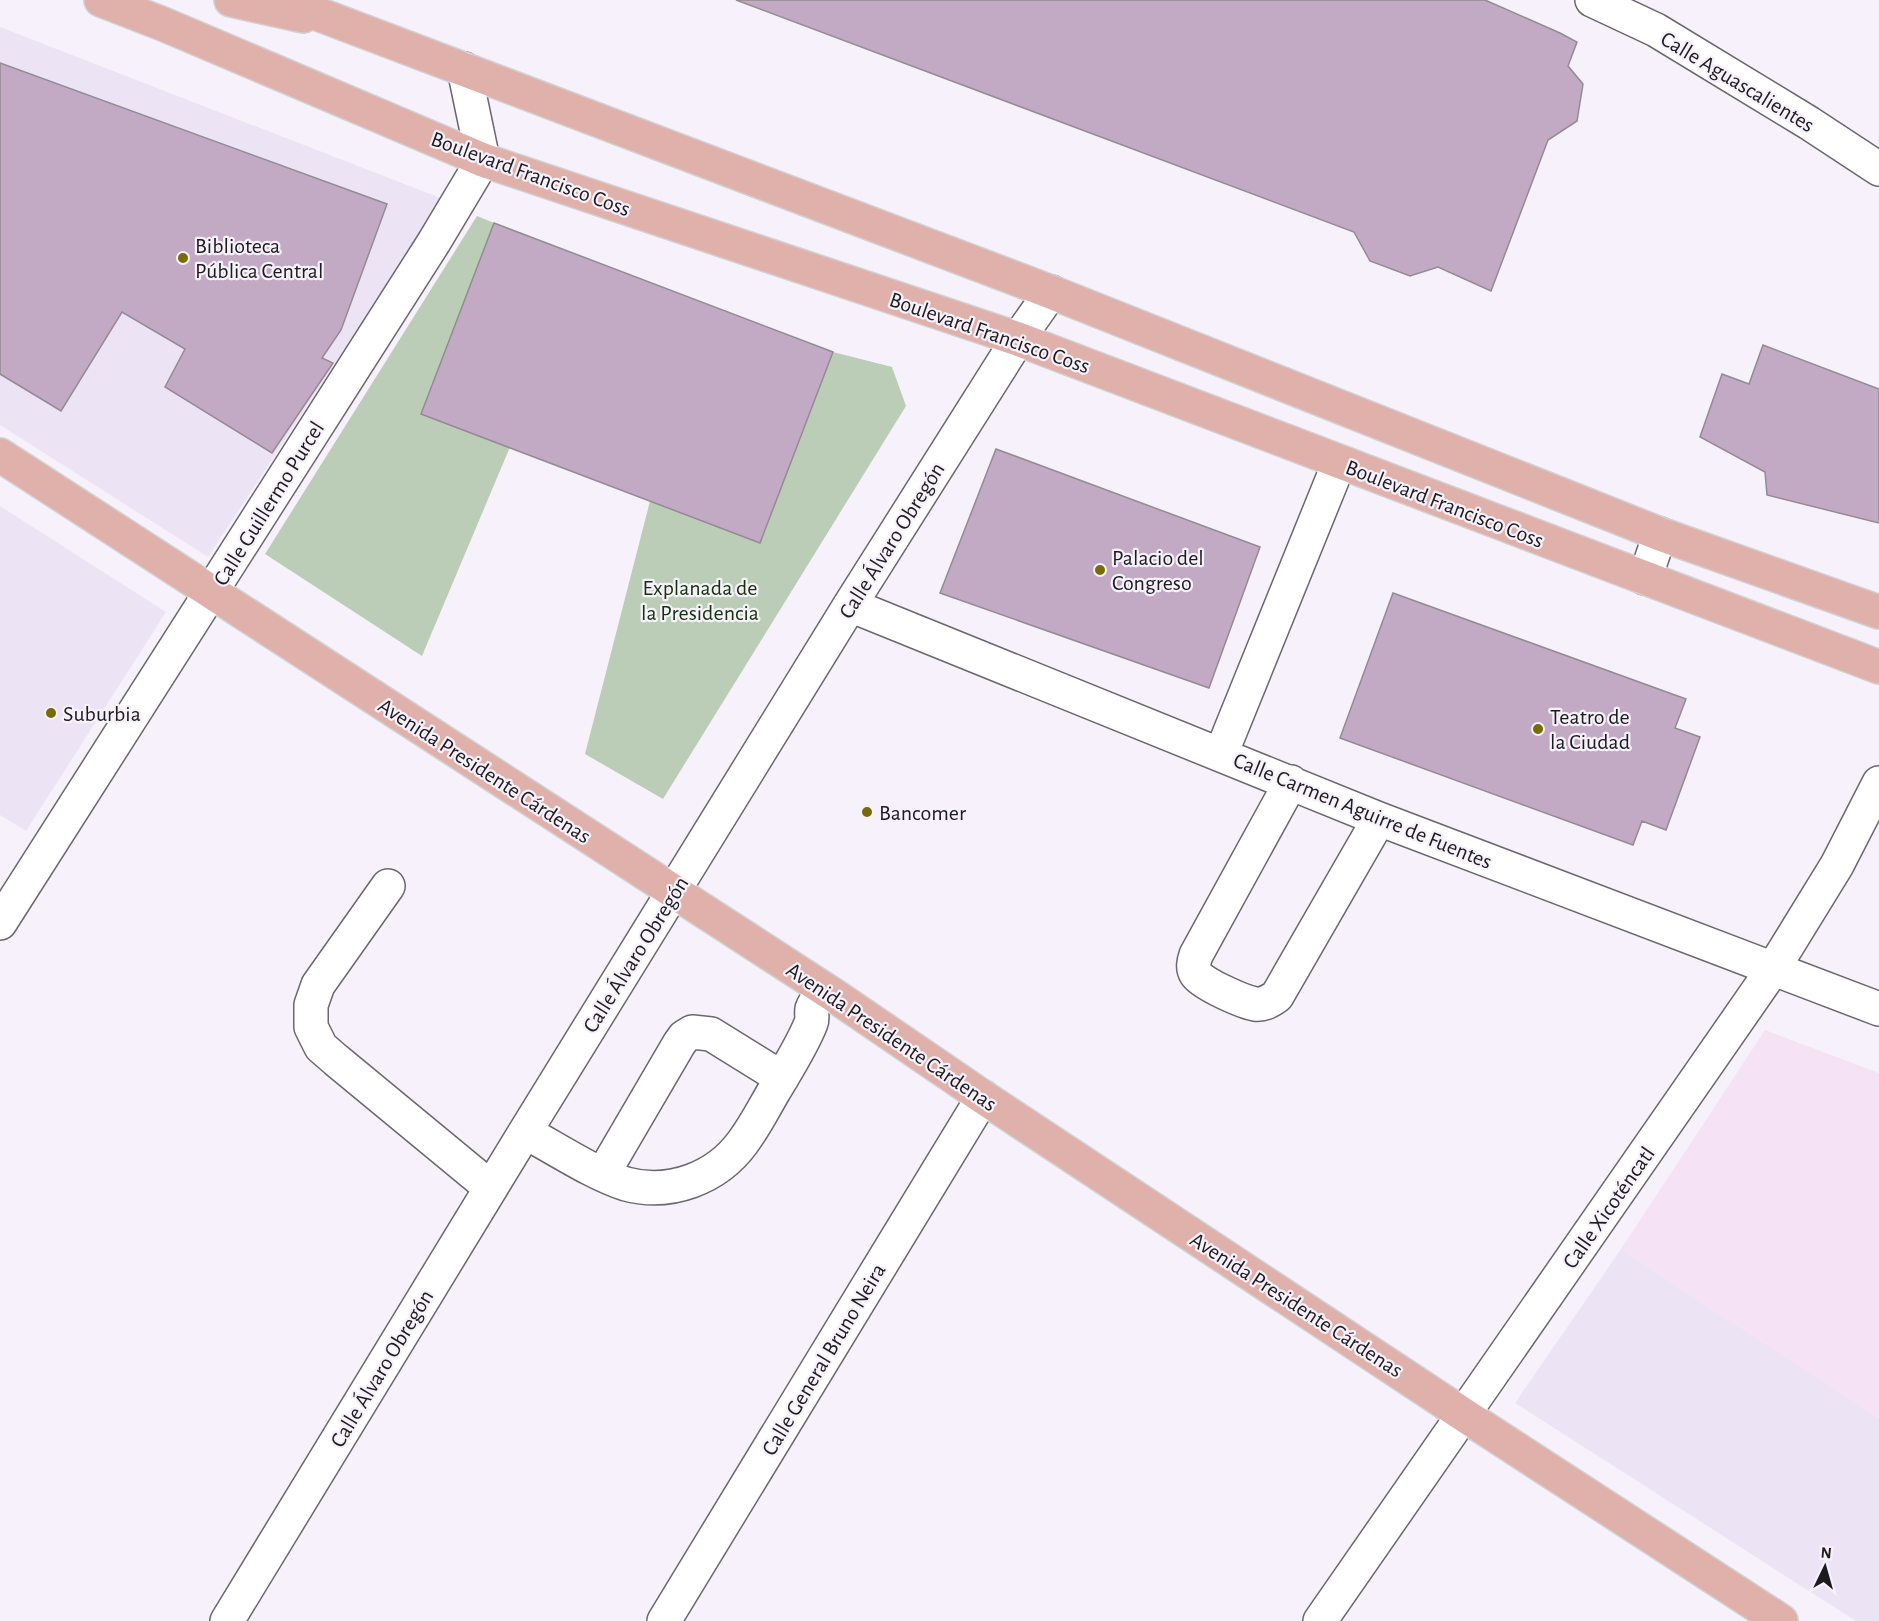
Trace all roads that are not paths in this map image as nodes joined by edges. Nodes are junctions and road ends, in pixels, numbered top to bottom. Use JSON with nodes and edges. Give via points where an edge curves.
{"nodes":[{"id":1,"x":100,"y":0,"type":"edge"},
{"id":2,"x":231,"y":0,"type":"edge"},
{"id":3,"x":281,"y":0,"type":"edge"},
{"id":4,"x":1592,"y":0,"type":"edge"},
{"id":5,"x":168,"y":12,"type":"edge"},
{"id":6,"x":348,"y":26,"type":"junction"},
{"id":7,"x":464,"y":69,"type":"junction"},
{"id":8,"x":483,"y":160,"type":"junction"},
{"id":9,"x":1879,"y":169,"type":"edge"},
{"id":10,"x":1051,"y":292,"type":"junction"},
{"id":11,"x":1017,"y":339,"type":"junction"},
{"id":12,"x":0,"y":455,"type":"edge"},
{"id":13,"x":1339,"y":463,"type":"junction"},
{"id":14,"x":1660,"y":534,"type":"junction"},
{"id":15,"x":1645,"y":578,"type":"junction"},
{"id":16,"x":212,"y":591,"type":"junction"},
{"id":17,"x":850,"y":604,"type":"junction"},
{"id":18,"x":1879,"y":612,"type":"edge"},
{"id":19,"x":1879,"y":667,"type":"edge"},
{"id":20,"x":1221,"y":754,"type":"junction"},
{"id":21,"x":1291,"y":782,"type":"junction"},
{"id":22,"x":1879,"y":783,"type":"edge"},
{"id":23,"x":1378,"y":819,"type":"junction"},
{"id":24,"x":388,"y":886,"type":"dead end"},
{"id":25,"x":673,"y":892,"type":"junction"},
{"id":26,"x":0,"y":923,"type":"edge"},
{"id":27,"x":1773,"y":969,"type":"junction"},
{"id":28,"x":829,"y":993,"type":"junction"},
{"id":29,"x":1879,"y":1009,"type":"edge"},
{"id":30,"x":782,"y":1078,"type":"junction"},
{"id":31,"x":983,"y":1097,"type":"junction"},
{"id":32,"x":525,"y":1132,"type":"junction"},
{"id":33,"x":603,"y":1174,"type":"junction"},
{"id":34,"x":491,"y":1188,"type":"junction"},
{"id":35,"x":1464,"y":1415,"type":"junction"},
{"id":36,"x":227,"y":1621,"type":"edge"},
{"id":37,"x":664,"y":1621,"type":"edge"},
{"id":38,"x":1320,"y":1621,"type":"edge"},
{"id":39,"x":1781,"y":1621,"type":"edge"}],
"edges":[{"from":1,"to":5,"type":"main road","name":"Boulevard Francisco Coss"},
{"from":2,"to":6,"type":"main road"},
{"from":3,"to":6,"type":"main road"},
{"from":4,"to":9,"type":"street","name":"Calle Aguascalientes","via":[[1656,30]]},
{"from":5,"to":8,"type":"main road","name":"Boulevard Francisco Coss"},
{"from":6,"to":7,"type":"main road"},
{"from":7,"to":8,"type":"street"},
{"from":7,"to":10,"type":"main road"},
{"from":8,"to":11,"type":"main road","name":"Boulevard Francisco Coss"},
{"from":8,"to":16,"type":"street","name":"Calle Guillermo Purcel"},
{"from":10,"to":11,"type":"street","name":"Calle Álvaro Obregón"},
{"from":10,"to":14,"type":"main road"},
{"from":11,"to":13,"type":"main road","name":"Boulevard Francisco Coss"},
{"from":11,"to":17,"type":"street","name":"Calle Álvaro Obregón"},
{"from":12,"to":16,"type":"main road","name":"Avenida Presidente Cárdenas"},
{"from":13,"to":15,"type":"main road","name":"Boulevard Francisco Coss"},
{"from":13,"to":20,"type":"street"},
{"from":14,"to":15,"type":"street"},
{"from":14,"to":18,"type":"main road"},
{"from":15,"to":19,"type":"main road","name":"Boulevard Francisco Coss"},
{"from":16,"to":25,"type":"main road","name":"Avenida Presidente Cárdenas"},
{"from":16,"to":26,"type":"street","name":"Calle Guillermo Purcel"},
{"from":17,"to":20,"type":"street","name":"Calle Carmen Aguirre de Fuentes"},
{"from":17,"to":25,"type":"street","name":"Calle Álvaro Obregón"},
{"from":20,"to":21,"type":"street","name":"Calle Carmen Aguirre de Fuentes"},
{"from":21,"to":23,"type":"street","name":"Calle Carmen Aguirre de Fuentes"},
{"from":21,"to":23,"type":"street","via":[[1193,965],[1202,980],[1243,1001],[1267,1003],[1277,996]]},
{"from":22,"to":27,"type":"street","name":"Calle Xicoténcatl","via":[[1837,866]]},
{"from":23,"to":27,"type":"street","name":"Calle Carmen Aguirre de Fuentes"},
{"from":24,"to":34,"type":"street","via":[[318,985],[311,1005],[312,1027],[321,1047]]},
{"from":25,"to":28,"type":"main road","name":"Avenida Presidente Cárdenas"},
{"from":25,"to":32,"type":"street","name":"Calle Álvaro Obregón"},
{"from":27,"to":29,"type":"street","name":"Calle Carmen Aguirre de Fuentes"},
{"from":27,"to":35,"type":"street","name":"Calle Xicoténcatl"},
{"from":28,"to":30,"type":"street","via":[[812,1008],[812,1021]]},
{"from":28,"to":31,"type":"main road","name":"Avenida Presidente Cárdenas"},
{"from":30,"to":33,"type":"street","via":[[743,1142],[711,1172],[691,1182],[652,1188],[627,1184]]},
{"from":30,"to":33,"type":"street","via":[[711,1034],[692,1032],[679,1044]]},
{"from":31,"to":35,"type":"main road","name":"Avenida Presidente Cárdenas"},
{"from":31,"to":37,"type":"street","name":"Calle General Bruno Neira"},
{"from":32,"to":33,"type":"street"},
{"from":32,"to":34,"type":"street","name":"Calle Álvaro Obregón"},
{"from":34,"to":36,"type":"street","name":"Calle Álvaro Obregón"},
{"from":35,"to":38,"type":"street","name":"Calle Xicoténcatl"},
{"from":35,"to":39,"type":"main road","name":"Avenida Presidente Cárdenas"}]}
